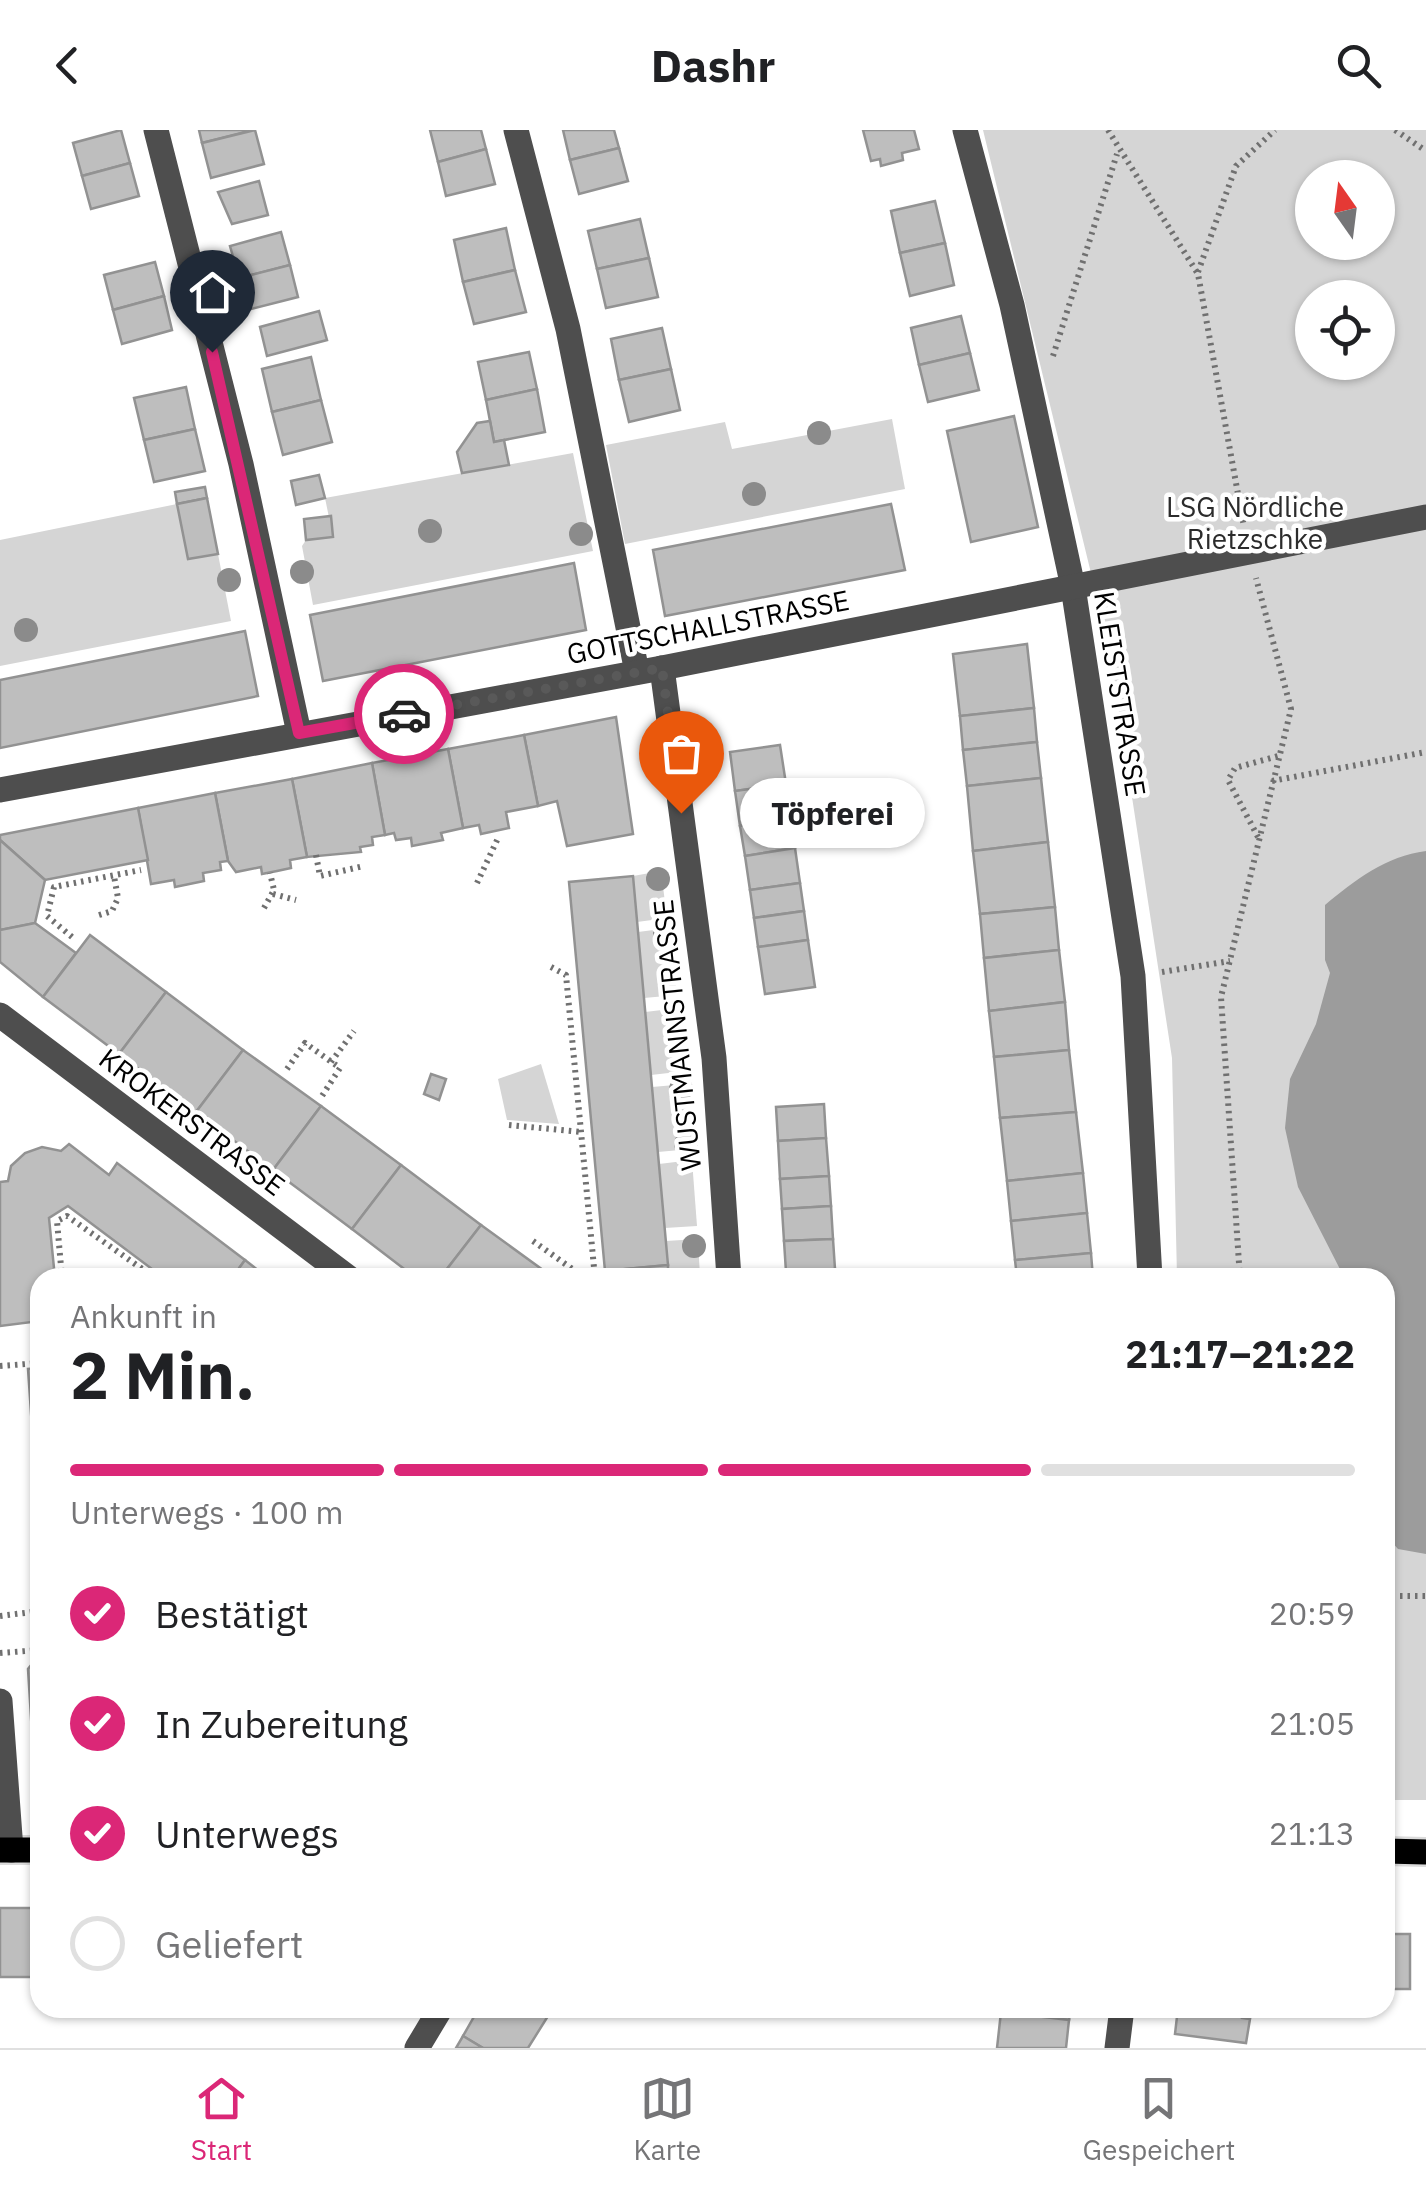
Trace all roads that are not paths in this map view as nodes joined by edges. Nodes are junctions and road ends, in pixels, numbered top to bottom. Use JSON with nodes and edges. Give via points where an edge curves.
{"nodes":[{"id":1,"x":156,"y":130,"type":"edge"},
{"id":2,"x":516,"y":130,"type":"edge"},
{"id":3,"x":965,"y":130,"type":"edge"},
{"id":4,"x":1426,"y":517,"type":"edge"},
{"id":5,"x":1073,"y":587,"type":"junction"},
{"id":6,"x":649,"y":670,"type":"junction"},
{"id":7,"x":299,"y":733,"type":"junction"},
{"id":8,"x":0,"y":790,"type":"edge"},
{"id":9,"x":0,"y":1014,"type":"edge"},
{"id":10,"x":335,"y":1268,"type":"edge"},
{"id":11,"x":729,"y":1268,"type":"edge"},
{"id":12,"x":1149,"y":1268,"type":"edge"},
{"id":13,"x":0,"y":1701,"type":"edge"},
{"id":14,"x":5,"y":1850,"type":"edge"},
{"id":15,"x":1395,"y":1851,"type":"edge"},
{"id":16,"x":1426,"y":1852,"type":"edge"},
{"id":17,"x":435,"y":2018,"type":"edge"},
{"id":18,"x":1120,"y":2018,"type":"edge"},
{"id":19,"x":418,"y":2048,"type":"edge"},
{"id":20,"x":1116,"y":2048,"type":"edge"}],
"edges":[{"from":1,"to":7,"type":"street","via":[[241,464]]},
{"from":2,"to":6,"type":"street","name":"WUSTMANNSTRASSE"},
{"from":3,"to":5,"type":"street","name":"KLEISTSTRASSE"},
{"from":4,"to":5,"type":"street","name":"GOTTSCHALLSTRASSE"},
{"from":5,"to":6,"type":"street","name":"GOTTSCHALLSTRASSE"},
{"from":5,"to":12,"type":"street","name":"KLEISTSTRASSE","via":[[1133,976]]},
{"from":6,"to":7,"type":"street","name":"GOTTSCHALLSTRASSE"},
{"from":6,"to":11,"type":"street","name":"WUSTMANNSTRASSE","via":[[714,1058]]},
{"from":7,"to":8,"type":"street","name":"GOTTSCHALLSTRASSE"},
{"from":9,"to":10,"type":"street","name":"KROKERSTRASSE"},
{"from":13,"to":14,"type":"street"},
{"from":15,"to":16,"type":"main road"},
{"from":17,"to":19,"type":"street"},
{"from":18,"to":20,"type":"street"}]}
